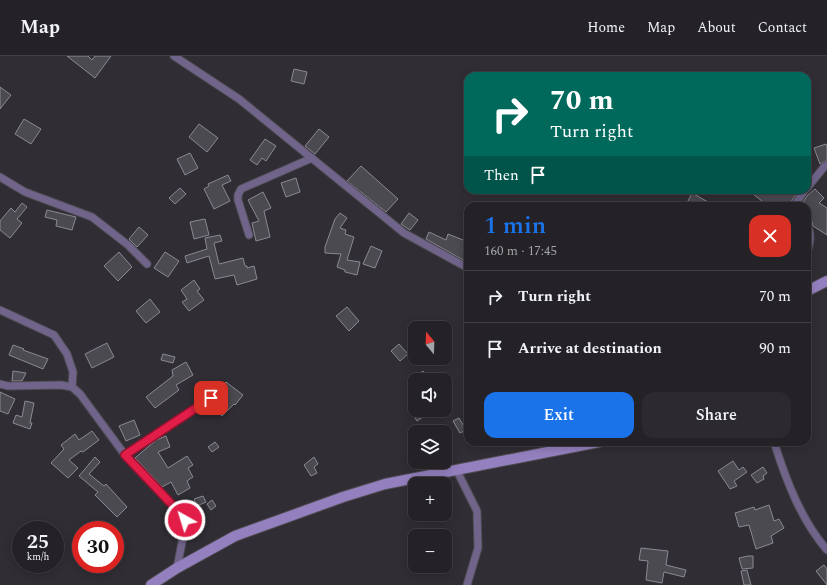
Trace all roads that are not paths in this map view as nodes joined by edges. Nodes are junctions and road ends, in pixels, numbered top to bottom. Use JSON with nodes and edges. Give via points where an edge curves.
{"nodes":[{"id":1,"x":174,"y":56,"type":"edge"},
{"id":2,"x":312,"y":158,"type":"junction"},
{"id":3,"x":827,"y":165,"type":"edge"},
{"id":4,"x":0,"y":176,"type":"edge"},
{"id":5,"x":811,"y":183,"type":"edge"},
{"id":6,"x":249,"y":235,"type":"dead end"},
{"id":7,"x":147,"y":264,"type":"dead end"},
{"id":8,"x":464,"y":266,"type":"edge"},
{"id":9,"x":827,"y":280,"type":"edge"},
{"id":10,"x":811,"y":289,"type":"edge"},
{"id":11,"x":0,"y":310,"type":"edge"},
{"id":12,"x":0,"y":384,"type":"edge"},
{"id":13,"x":72,"y":387,"type":"junction"},
{"id":14,"x":211,"y":398,"type":"dead end"},
{"id":15,"x":579,"y":446,"type":"edge"},
{"id":16,"x":775,"y":446,"type":"edge"},
{"id":17,"x":125,"y":455,"type":"junction"},
{"id":18,"x":457,"y":471,"type":"junction"},
{"id":19,"x":827,"y":550,"type":"edge"},
{"id":20,"x":177,"y":568,"type":"junction"},
{"id":21,"x":151,"y":585,"type":"edge"},
{"id":22,"x":467,"y":585,"type":"edge"}],
"edges":[{"from":1,"to":2,"type":"street","via":[[239,99]]},
{"from":2,"to":6,"type":"street","via":[[241,189],[238,200]]},
{"from":2,"to":8,"type":"street","via":[[404,233]]},
{"from":3,"to":5,"type":"street"},
{"from":4,"to":7,"type":"street","via":[[25,192],[92,217],[128,245]]},
{"from":9,"to":10,"type":"main road"},
{"from":11,"to":13,"type":"street","via":[[54,335],[67,354],[73,372]]},
{"from":12,"to":13,"type":"street"},
{"from":13,"to":17,"type":"street","via":[[80,394]]},
{"from":14,"to":17,"type":"street"},
{"from":15,"to":18,"type":"main road"},
{"from":16,"to":19,"type":"street","via":[[793,496]]},
{"from":17,"to":20,"type":"street","via":[[185,520]]},
{"from":18,"to":20,"type":"main road","via":[[385,484],[343,497],[235,536]]},
{"from":18,"to":22,"type":"street","via":[[478,511],[478,548]]},
{"from":20,"to":21,"type":"main road"}]}
